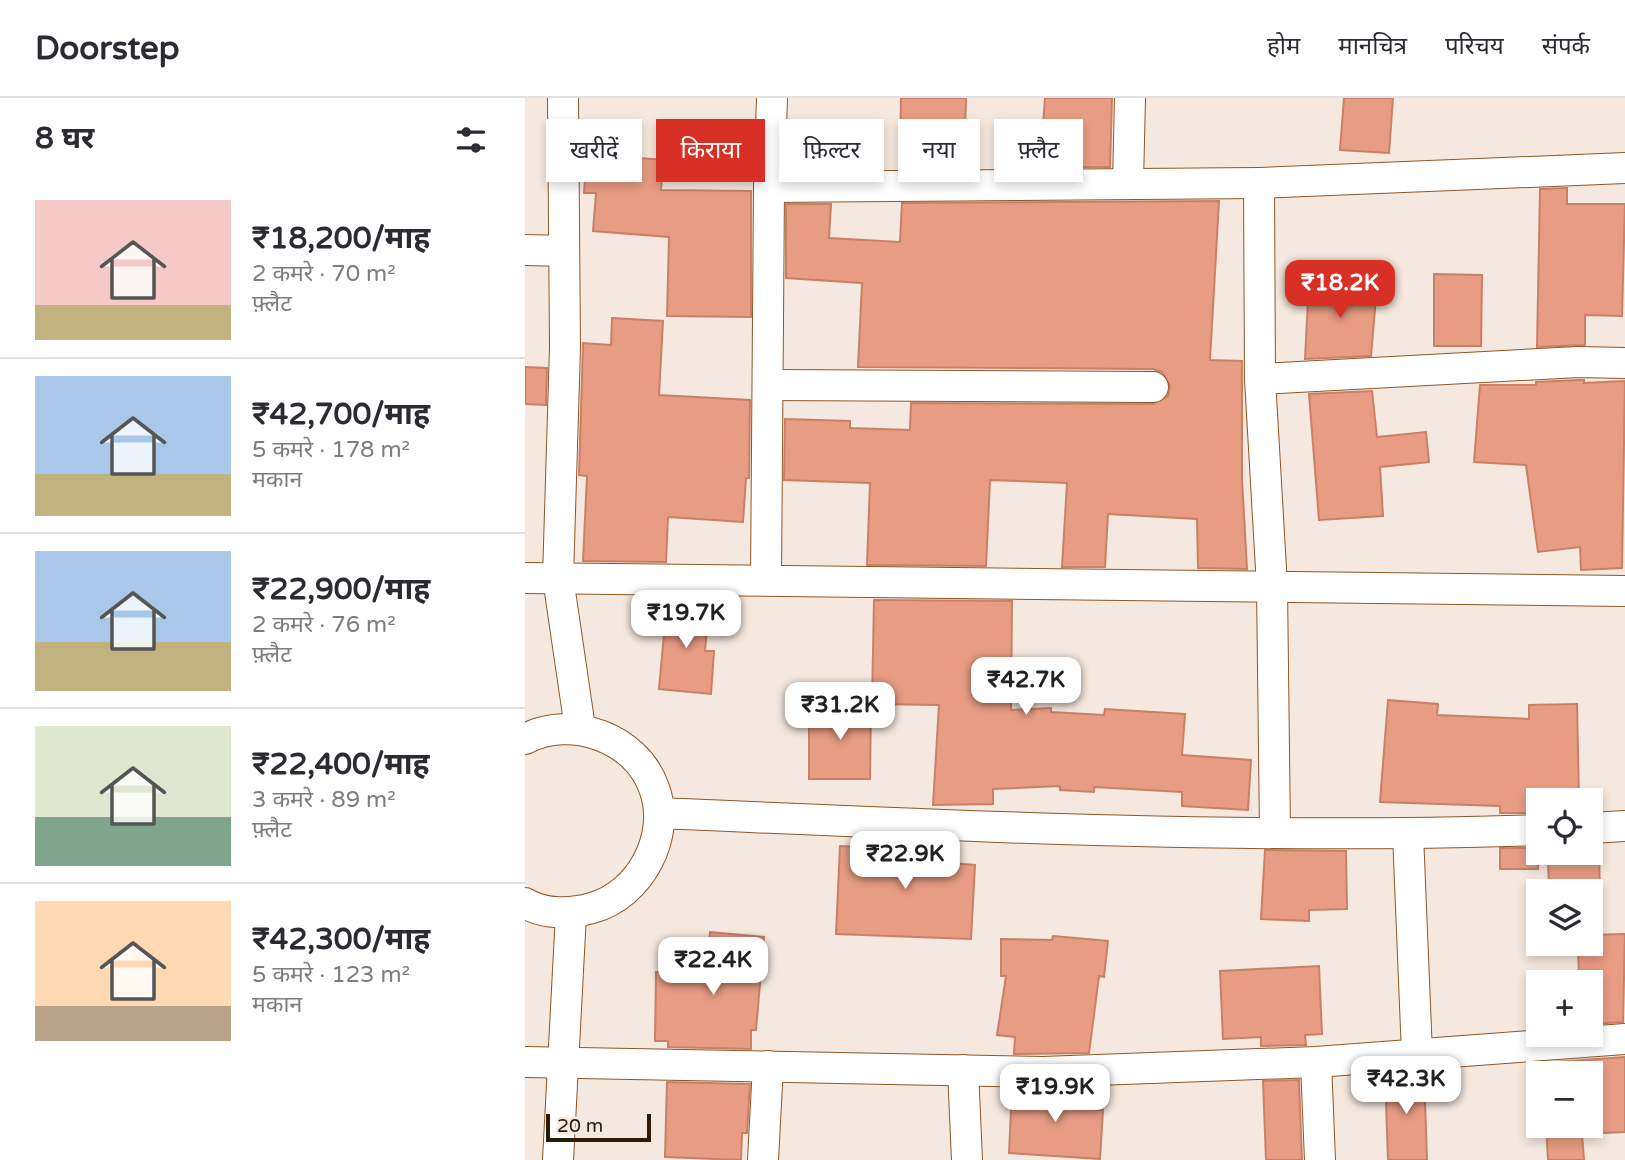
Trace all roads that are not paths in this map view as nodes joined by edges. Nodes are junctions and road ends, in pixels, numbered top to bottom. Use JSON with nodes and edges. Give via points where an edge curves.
{"nodes":[{"id":1,"x":563,"y":98,"type":"edge"},
{"id":2,"x":772,"y":98,"type":"edge"},
{"id":3,"x":1130,"y":98,"type":"edge"},
{"id":4,"x":1625,"y":167,"type":"edge"},
{"id":5,"x":1128,"y":183,"type":"junction"},
{"id":6,"x":1259,"y":183,"type":"junction"},
{"id":7,"x":769,"y":187,"type":"junction"},
{"id":8,"x":525,"y":250,"type":"edge"},
{"id":9,"x":564,"y":251,"type":"junction"},
{"id":10,"x":1625,"y":363,"type":"edge"},
{"id":11,"x":1260,"y":379,"type":"junction"},
{"id":12,"x":768,"y":385,"type":"junction"},
{"id":13,"x":1153,"y":387,"type":"dead end"},
{"id":14,"x":525,"y":578,"type":"edge"},
{"id":15,"x":558,"y":578,"type":"junction"},
{"id":16,"x":766,"y":580,"type":"junction"},
{"id":17,"x":1272,"y":586,"type":"junction"},
{"id":18,"x":1625,"y":591,"type":"edge"},
{"id":19,"x":580,"y":728,"type":"junction"},
{"id":20,"x":525,"y":738,"type":"edge"},
{"id":21,"x":659,"y":813,"type":"junction"},
{"id":22,"x":1625,"y":827,"type":"edge"},
{"id":23,"x":1603,"y":828,"type":"edge"},
{"id":24,"x":1526,"y":830,"type":"edge"},
{"id":25,"x":1275,"y":833,"type":"junction"},
{"id":26,"x":1408,"y":834,"type":"junction"},
{"id":27,"x":525,"y":903,"type":"edge"},
{"id":28,"x":571,"y":914,"type":"junction"},
{"id":29,"x":1625,"y":1039,"type":"edge"},
{"id":30,"x":1417,"y":1054,"type":"junction"},
{"id":31,"x":525,"y":1062,"type":"edge"},
{"id":32,"x":561,"y":1062,"type":"junction"},
{"id":33,"x":1317,"y":1062,"type":"junction"},
{"id":34,"x":768,"y":1066,"type":"junction"},
{"id":35,"x":963,"y":1070,"type":"junction"},
{"id":36,"x":558,"y":1160,"type":"edge"},
{"id":37,"x":763,"y":1160,"type":"edge"},
{"id":38,"x":967,"y":1160,"type":"edge"},
{"id":39,"x":1320,"y":1160,"type":"edge"}],
"edges":[{"from":1,"to":9,"type":"street"},
{"from":2,"to":7,"type":"street"},
{"from":3,"to":5,"type":"street"},
{"from":4,"to":6,"type":"street"},
{"from":5,"to":6,"type":"street"},
{"from":5,"to":7,"type":"street"},
{"from":6,"to":11,"type":"street"},
{"from":7,"to":12,"type":"street"},
{"from":8,"to":9,"type":"street"},
{"from":9,"to":15,"type":"street"},
{"from":10,"to":11,"type":"street"},
{"from":11,"to":17,"type":"street"},
{"from":12,"to":13,"type":"street"},
{"from":12,"to":16,"type":"street"},
{"from":14,"to":15,"type":"street"},
{"from":15,"to":16,"type":"street"},
{"from":15,"to":19,"type":"street"},
{"from":16,"to":17,"type":"street"},
{"from":17,"to":18,"type":"street"},
{"from":17,"to":25,"type":"street"},
{"from":19,"to":20,"type":"street","via":[[541,730]]},
{"from":19,"to":21,"type":"street","via":[[616,742],[643,769],[655,788]]},
{"from":21,"to":25,"type":"street","via":[[1010,829]]},
{"from":21,"to":28,"type":"street","via":[[656,844],[638,878],[609,903]]},
{"from":22,"to":23,"type":"street"},
{"from":24,"to":26,"type":"street"},
{"from":25,"to":26,"type":"street"},
{"from":26,"to":30,"type":"street"},
{"from":27,"to":28,"type":"street"},
{"from":28,"to":32,"type":"street"},
{"from":29,"to":30,"type":"street"},
{"from":30,"to":33,"type":"street"},
{"from":31,"to":32,"type":"street"},
{"from":32,"to":34,"type":"street"},
{"from":32,"to":36,"type":"street"},
{"from":33,"to":35,"type":"street","via":[[1043,1072]]},
{"from":33,"to":39,"type":"street"},
{"from":34,"to":35,"type":"street"},
{"from":34,"to":37,"type":"street"},
{"from":35,"to":38,"type":"street"}]}
